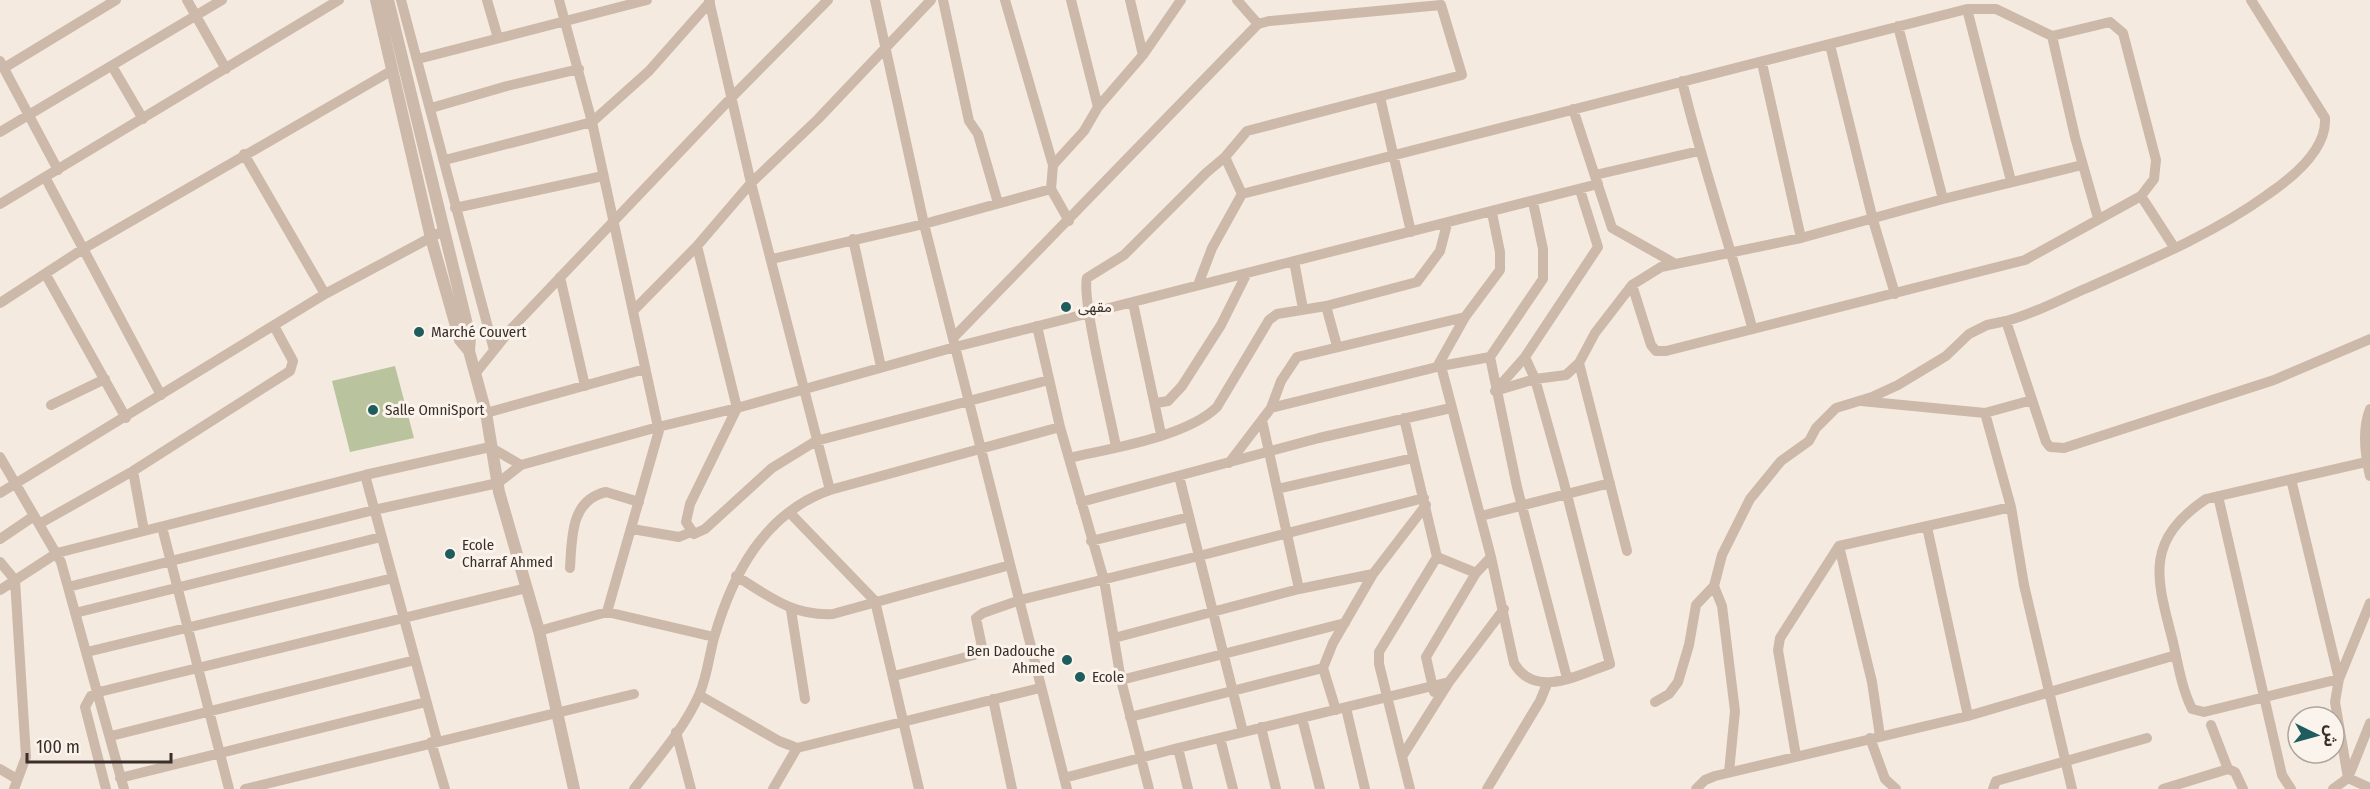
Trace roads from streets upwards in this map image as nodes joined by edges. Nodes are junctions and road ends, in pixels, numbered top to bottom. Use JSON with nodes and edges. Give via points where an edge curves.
{"nodes":[{"id":1,"x":116,"y":0,"type":"edge"},
{"id":2,"x":187,"y":0,"type":"edge"},
{"id":3,"x":222,"y":0,"type":"edge"},
{"id":4,"x":339,"y":0,"type":"edge"},
{"id":5,"x":376,"y":0,"type":"edge"},
{"id":6,"x":388,"y":0,"type":"edge"},
{"id":7,"x":401,"y":0,"type":"edge"},
{"id":8,"x":487,"y":0,"type":"edge"},
{"id":9,"x":559,"y":0,"type":"edge"},
{"id":10,"x":644,"y":0,"type":"edge"},
{"id":11,"x":828,"y":0,"type":"edge"},
{"id":12,"x":875,"y":0,"type":"edge"},
{"id":13,"x":931,"y":0,"type":"edge"},
{"id":14,"x":943,"y":0,"type":"edge"},
{"id":15,"x":1005,"y":0,"type":"edge"},
{"id":16,"x":1071,"y":0,"type":"edge"},
{"id":17,"x":1130,"y":0,"type":"edge"},
{"id":18,"x":1181,"y":0,"type":"edge"},
{"id":19,"x":2251,"y":0,"type":"edge"},
{"id":20,"x":709,"y":1,"type":"edge"},
{"id":21,"x":1242,"y":2,"type":"edge"},
{"id":22,"x":1967,"y":9,"type":"junction"},
{"id":23,"x":195,"y":16,"type":"junction"},
{"id":24,"x":563,"y":21,"type":"junction"},
{"id":25,"x":1258,"y":24,"type":"junction"},
{"id":26,"x":1898,"y":27,"type":"junction"},
{"id":27,"x":2052,"y":36,"type":"junction"},
{"id":28,"x":498,"y":38,"type":"junction"},
{"id":29,"x":1830,"y":45,"type":"junction"},
{"id":30,"x":886,"y":48,"type":"junction"},
{"id":31,"x":1143,"y":55,"type":"junction"},
{"id":32,"x":418,"y":59,"type":"junction"},
{"id":33,"x":1762,"y":63,"type":"junction"},
{"id":34,"x":2,"y":64,"type":"edge"},
{"id":35,"x":112,"y":66,"type":"junction"},
{"id":36,"x":226,"y":69,"type":"junction"},
{"id":37,"x":579,"y":69,"type":"junction"},
{"id":38,"x":391,"y":71,"type":"junction"},
{"id":39,"x":1682,"y":81,"type":"junction"},
{"id":40,"x":732,"y":97,"type":"junction"},
{"id":41,"x":1380,"y":97,"type":"junction"},
{"id":42,"x":1098,"y":107,"type":"junction"},
{"id":43,"x":431,"y":108,"type":"junction"},
{"id":44,"x":1573,"y":110,"type":"junction"},
{"id":45,"x":29,"y":115,"type":"junction"},
{"id":46,"x":143,"y":119,"type":"junction"},
{"id":47,"x":592,"y":122,"type":"junction"},
{"id":48,"x":0,"y":132,"type":"edge"},
{"id":49,"x":1699,"y":151,"type":"junction"},
{"id":50,"x":244,"y":154,"type":"junction"},
{"id":51,"x":1393,"y":154,"type":"junction"},
{"id":52,"x":1225,"y":157,"type":"junction"},
{"id":53,"x":445,"y":160,"type":"junction"},
{"id":54,"x":1053,"y":165,"type":"junction"},
{"id":55,"x":2082,"y":165,"type":"junction"},
{"id":56,"x":58,"y":170,"type":"junction"},
{"id":57,"x":423,"y":173,"type":"junction"},
{"id":58,"x":603,"y":176,"type":"junction"},
{"id":59,"x":45,"y":177,"type":"junction"},
{"id":60,"x":1597,"y":180,"type":"junction"},
{"id":61,"x":2011,"y":181,"type":"junction"},
{"id":62,"x":751,"y":183,"type":"junction"},
{"id":63,"x":1051,"y":189,"type":"junction"},
{"id":64,"x":1580,"y":190,"type":"junction"},
{"id":65,"x":1242,"y":194,"type":"junction"},
{"id":66,"x":2141,"y":196,"type":"junction"},
{"id":67,"x":1943,"y":199,"type":"junction"},
{"id":68,"x":1533,"y":202,"type":"junction"},
{"id":69,"x":998,"y":203,"type":"junction"},
{"id":70,"x":0,"y":204,"type":"edge"},
{"id":71,"x":455,"y":208,"type":"junction"},
{"id":72,"x":1492,"y":213,"type":"junction"},
{"id":73,"x":2098,"y":218,"type":"junction"},
{"id":74,"x":614,"y":220,"type":"junction"},
{"id":75,"x":1873,"y":220,"type":"junction"},
{"id":76,"x":1069,"y":221,"type":"junction"},
{"id":77,"x":924,"y":224,"type":"junction"},
{"id":78,"x":1447,"y":224,"type":"junction"},
{"id":79,"x":1612,"y":228,"type":"junction"},
{"id":80,"x":443,"y":231,"type":"junction"},
{"id":81,"x":1411,"y":232,"type":"junction"},
{"id":82,"x":431,"y":238,"type":"junction"},
{"id":83,"x":1801,"y":238,"type":"junction"},
{"id":84,"x":853,"y":239,"type":"junction"},
{"id":85,"x":697,"y":246,"type":"junction"},
{"id":86,"x":1598,"y":247,"type":"junction"},
{"id":87,"x":2174,"y":247,"type":"junction"},
{"id":88,"x":82,"y":249,"type":"junction"},
{"id":89,"x":1732,"y":252,"type":"junction"},
{"id":90,"x":772,"y":259,"type":"junction"},
{"id":91,"x":1294,"y":261,"type":"junction"},
{"id":92,"x":1674,"y":263,"type":"junction"},
{"id":93,"x":1246,"y":273,"type":"junction"},
{"id":94,"x":46,"y":275,"type":"junction"},
{"id":95,"x":560,"y":277,"type":"junction"},
{"id":96,"x":1198,"y":285,"type":"junction"},
{"id":97,"x":1632,"y":285,"type":"junction"},
{"id":98,"x":325,"y":294,"type":"junction"},
{"id":99,"x":1895,"y":294,"type":"junction"},
{"id":100,"x":0,"y":303,"type":"edge"},
{"id":101,"x":1133,"y":303,"type":"junction"},
{"id":102,"x":1326,"y":306,"type":"junction"},
{"id":103,"x":1303,"y":309,"type":"junction"},
{"id":104,"x":633,"y":311,"type":"junction"},
{"id":105,"x":1090,"y":312,"type":"junction"},
{"id":106,"x":1465,"y":317,"type":"junction"},
{"id":107,"x":2006,"y":321,"type":"junction"},
{"id":108,"x":274,"y":326,"type":"junction"},
{"id":109,"x":1037,"y":326,"type":"junction"},
{"id":110,"x":1752,"y":327,"type":"junction"},
{"id":111,"x":2370,"y":339,"type":"edge"},
{"id":112,"x":954,"y":342,"type":"junction"},
{"id":113,"x":1337,"y":346,"type":"junction"},
{"id":114,"x":494,"y":350,"type":"junction"},
{"id":115,"x":469,"y":351,"type":"junction"},
{"id":116,"x":1490,"y":357,"type":"junction"},
{"id":117,"x":1525,"y":357,"type":"junction"},
{"id":118,"x":1579,"y":363,"type":"junction"},
{"id":119,"x":1439,"y":366,"type":"junction"},
{"id":120,"x":881,"y":367,"type":"junction"},
{"id":121,"x":645,"y":369,"type":"junction"},
{"id":122,"x":475,"y":374,"type":"junction"},
{"id":123,"x":105,"y":379,"type":"junction"},
{"id":124,"x":1535,"y":379,"type":"junction"},
{"id":125,"x":1048,"y":380,"type":"junction"},
{"id":126,"x":585,"y":386,"type":"junction"},
{"id":127,"x":806,"y":388,"type":"junction"},
{"id":128,"x":1495,"y":391,"type":"junction"},
{"id":129,"x":161,"y":395,"type":"junction"},
{"id":130,"x":2032,"y":400,"type":"junction"},
{"id":131,"x":967,"y":401,"type":"junction"},
{"id":132,"x":1874,"y":401,"type":"junction"},
{"id":133,"x":1156,"y":403,"type":"junction"},
{"id":134,"x":51,"y":405,"type":"dead end"},
{"id":135,"x":737,"y":408,"type":"junction"},
{"id":136,"x":1271,"y":408,"type":"junction"},
{"id":137,"x":1451,"y":408,"type":"junction"},
{"id":138,"x":2370,"y":409,"type":"edge"},
{"id":139,"x":486,"y":413,"type":"junction"},
{"id":140,"x":1985,"y":413,"type":"junction"},
{"id":141,"x":126,"y":418,"type":"junction"},
{"id":142,"x":1404,"y":418,"type":"junction"},
{"id":143,"x":1262,"y":420,"type":"junction"},
{"id":144,"x":659,"y":427,"type":"junction"},
{"id":145,"x":1060,"y":427,"type":"junction"},
{"id":146,"x":1161,"y":434,"type":"junction"},
{"id":147,"x":816,"y":441,"type":"junction"},
{"id":148,"x":490,"y":447,"type":"junction"},
{"id":149,"x":1116,"y":447,"type":"junction"},
{"id":150,"x":981,"y":450,"type":"junction"},
{"id":151,"x":1270,"y":451,"type":"junction"},
{"id":152,"x":0,"y":457,"type":"edge"},
{"id":153,"x":1069,"y":458,"type":"junction"},
{"id":154,"x":1413,"y":458,"type":"junction"},
{"id":155,"x":2368,"y":461,"type":"edge"},
{"id":156,"x":1229,"y":463,"type":"junction"},
{"id":157,"x":521,"y":465,"type":"junction"},
{"id":158,"x":133,"y":471,"type":"junction"},
{"id":159,"x":365,"y":475,"type":"junction"},
{"id":160,"x":1179,"y":476,"type":"junction"},
{"id":161,"x":2370,"y":476,"type":"edge"},
{"id":162,"x":2291,"y":479,"type":"junction"},
{"id":163,"x":498,"y":483,"type":"junction"},
{"id":164,"x":1610,"y":483,"type":"junction"},
{"id":165,"x":15,"y":484,"type":"junction"},
{"id":166,"x":1277,"y":489,"type":"junction"},
{"id":167,"x":830,"y":490,"type":"junction"},
{"id":168,"x":0,"y":493,"type":"edge"},
{"id":169,"x":1567,"y":495,"type":"junction"},
{"id":170,"x":2218,"y":496,"type":"junction"},
{"id":171,"x":1081,"y":501,"type":"junction"},
{"id":172,"x":1422,"y":501,"type":"junction"},
{"id":173,"x":639,"y":502,"type":"junction"},
{"id":174,"x":1522,"y":505,"type":"junction"},
{"id":175,"x":2011,"y":507,"type":"junction"},
{"id":176,"x":374,"y":510,"type":"junction"},
{"id":177,"x":790,"y":513,"type":"junction"},
{"id":178,"x":1481,"y":516,"type":"junction"},
{"id":179,"x":1189,"y":517,"type":"junction"},
{"id":180,"x":37,"y":520,"type":"junction"},
{"id":181,"x":162,"y":527,"type":"junction"},
{"id":182,"x":1927,"y":527,"type":"junction"},
{"id":183,"x":632,"y":529,"type":"junction"},
{"id":184,"x":144,"y":531,"type":"junction"},
{"id":185,"x":691,"y":532,"type":"junction"},
{"id":186,"x":1286,"y":532,"type":"junction"},
{"id":187,"x":381,"y":537,"type":"junction"},
{"id":188,"x":0,"y":539,"type":"edge"},
{"id":189,"x":1090,"y":541,"type":"junction"},
{"id":190,"x":1839,"y":546,"type":"junction"},
{"id":191,"x":1627,"y":551,"type":"dead end"},
{"id":192,"x":57,"y":553,"type":"junction"},
{"id":193,"x":1199,"y":556,"type":"junction"},
{"id":194,"x":1437,"y":557,"type":"junction"},
{"id":195,"x":1491,"y":557,"type":"junction"},
{"id":196,"x":171,"y":560,"type":"junction"},
{"id":197,"x":0,"y":561,"type":"edge"},
{"id":198,"x":1010,"y":565,"type":"junction"},
{"id":199,"x":570,"y":568,"type":"dead end"},
{"id":200,"x":1476,"y":573,"type":"junction"},
{"id":201,"x":1373,"y":574,"type":"junction"},
{"id":202,"x":736,"y":576,"type":"junction"},
{"id":203,"x":393,"y":578,"type":"junction"},
{"id":204,"x":15,"y":580,"type":"junction"},
{"id":205,"x":1104,"y":580,"type":"junction"},
{"id":206,"x":1714,"y":586,"type":"junction"},
{"id":207,"x":68,"y":587,"type":"junction"},
{"id":208,"x":179,"y":587,"type":"junction"},
{"id":209,"x":527,"y":588,"type":"junction"},
{"id":210,"x":1299,"y":589,"type":"junction"},
{"id":211,"x":0,"y":590,"type":"edge"},
{"id":212,"x":1020,"y":600,"type":"junction"},
{"id":213,"x":875,"y":601,"type":"junction"},
{"id":214,"x":2370,"y":603,"type":"edge"},
{"id":215,"x":1503,"y":609,"type":"junction"},
{"id":216,"x":791,"y":610,"type":"junction"},
{"id":217,"x":607,"y":612,"type":"junction"},
{"id":218,"x":1212,"y":612,"type":"junction"},
{"id":219,"x":75,"y":613,"type":"junction"},
{"id":220,"x":404,"y":617,"type":"junction"},
{"id":221,"x":1345,"y":623,"type":"junction"},
{"id":222,"x":189,"y":628,"type":"junction"},
{"id":223,"x":539,"y":631,"type":"junction"},
{"id":224,"x":714,"y":637,"type":"junction"},
{"id":225,"x":1114,"y":638,"type":"junction"},
{"id":226,"x":87,"y":652,"type":"junction"},
{"id":227,"x":1222,"y":653,"type":"junction"},
{"id":228,"x":2176,"y":655,"type":"junction"},
{"id":229,"x":416,"y":660,"type":"junction"},
{"id":230,"x":1323,"y":668,"type":"junction"},
{"id":231,"x":199,"y":669,"type":"junction"},
{"id":232,"x":894,"y":676,"type":"junction"},
{"id":233,"x":1568,"y":678,"type":"junction"},
{"id":234,"x":2339,"y":679,"type":"junction"},
{"id":235,"x":1121,"y":680,"type":"junction"},
{"id":236,"x":1449,"y":682,"type":"junction"},
{"id":237,"x":1547,"y":684,"type":"junction"},
{"id":238,"x":1432,"y":686,"type":"junction"},
{"id":239,"x":1040,"y":688,"type":"junction"},
{"id":240,"x":99,"y":692,"type":"junction"},
{"id":241,"x":2051,"y":692,"type":"junction"},
{"id":242,"x":1233,"y":693,"type":"junction"},
{"id":243,"x":634,"y":694,"type":"dead end"},
{"id":244,"x":699,"y":695,"type":"junction"},
{"id":245,"x":2264,"y":696,"type":"junction"},
{"id":246,"x":1388,"y":697,"type":"junction"},
{"id":247,"x":805,"y":699,"type":"dead end"},
{"id":248,"x":993,"y":699,"type":"junction"},
{"id":249,"x":426,"y":702,"type":"junction"},
{"id":250,"x":1436,"y":702,"type":"junction"},
{"id":251,"x":1655,"y":702,"type":"dead end"},
{"id":252,"x":1341,"y":709,"type":"junction"},
{"id":253,"x":210,"y":711,"type":"junction"},
{"id":254,"x":556,"y":713,"type":"junction"},
{"id":255,"x":1968,"y":716,"type":"junction"},
{"id":256,"x":1130,"y":717,"type":"junction"},
{"id":257,"x":1302,"y":718,"type":"junction"},
{"id":258,"x":902,"y":722,"type":"junction"},
{"id":259,"x":2370,"y":723,"type":"edge"},
{"id":260,"x":2211,"y":725,"type":"dead end"},
{"id":261,"x":1261,"y":728,"type":"junction"},
{"id":262,"x":676,"y":732,"type":"junction"},
{"id":263,"x":1243,"y":732,"type":"junction"},
{"id":264,"x":111,"y":736,"type":"junction"},
{"id":265,"x":1875,"y":737,"type":"junction"},
{"id":266,"x":1220,"y":738,"type":"junction"},
{"id":267,"x":2147,"y":738,"type":"dead end"},
{"id":268,"x":434,"y":741,"type":"junction"},
{"id":269,"x":797,"y":748,"type":"junction"},
{"id":270,"x":1178,"y":748,"type":"junction"},
{"id":271,"x":220,"y":752,"type":"junction"},
{"id":272,"x":1403,"y":755,"type":"junction"},
{"id":273,"x":1140,"y":756,"type":"junction"},
{"id":274,"x":1796,"y":756,"type":"junction"},
{"id":275,"x":2065,"y":760,"type":"junction"},
{"id":276,"x":0,"y":769,"type":"edge"},
{"id":277,"x":2228,"y":769,"type":"junction"},
{"id":278,"x":1729,"y":772,"type":"junction"},
{"id":279,"x":1064,"y":778,"type":"junction"},
{"id":280,"x":2348,"y":778,"type":"junction"},
{"id":281,"x":15,"y":784,"type":"edge"},
{"id":282,"x":122,"y":784,"type":"edge"},
{"id":283,"x":2196,"y":784,"type":"edge"},
{"id":284,"x":2370,"y":788,"type":"edge"},
{"id":285,"x":106,"y":789,"type":"edge"},
{"id":286,"x":229,"y":789,"type":"edge"},
{"id":287,"x":245,"y":789,"type":"edge"},
{"id":288,"x":445,"y":789,"type":"edge"},
{"id":289,"x":574,"y":789,"type":"edge"},
{"id":290,"x":634,"y":789,"type":"edge"},
{"id":291,"x":691,"y":789,"type":"edge"},
{"id":292,"x":773,"y":789,"type":"edge"},
{"id":293,"x":919,"y":789,"type":"edge"},
{"id":294,"x":1011,"y":789,"type":"edge"},
{"id":295,"x":1067,"y":789,"type":"edge"},
{"id":296,"x":1149,"y":789,"type":"edge"},
{"id":297,"x":1188,"y":789,"type":"edge"},
{"id":298,"x":1233,"y":789,"type":"edge"},
{"id":299,"x":1276,"y":789,"type":"edge"},
{"id":300,"x":1320,"y":789,"type":"edge"},
{"id":301,"x":1365,"y":789,"type":"edge"},
{"id":302,"x":1410,"y":789,"type":"edge"},
{"id":303,"x":1487,"y":789,"type":"edge"},
{"id":304,"x":1696,"y":789,"type":"edge"},
{"id":305,"x":1896,"y":789,"type":"edge"},
{"id":306,"x":1993,"y":789,"type":"edge"},
{"id":307,"x":2072,"y":789,"type":"edge"},
{"id":308,"x":2163,"y":789,"type":"edge"},
{"id":309,"x":2243,"y":789,"type":"edge"},
{"id":310,"x":2291,"y":789,"type":"edge"},
{"id":311,"x":2332,"y":789,"type":"edge"}],
"edges":[{"from":1,"to":34,"type":"street"},
{"from":2,"to":23,"type":"street"},
{"from":3,"to":23,"type":"street"},
{"from":4,"to":36,"type":"street"},
{"from":5,"to":38,"type":"street"},
{"from":6,"to":57,"type":"street"},
{"from":7,"to":32,"type":"street"},
{"from":8,"to":28,"type":"street"},
{"from":9,"to":24,"type":"street"},
{"from":10,"to":24,"type":"street"},
{"from":11,"to":40,"type":"street"},
{"from":12,"to":30,"type":"street"},
{"from":13,"to":30,"type":"street"},
{"from":14,"to":69,"type":"street","via":[[969,121],[978,135]]},
{"from":15,"to":54,"type":"street"},
{"from":16,"to":42,"type":"street"},
{"from":17,"to":31,"type":"street"},
{"from":18,"to":31,"type":"street"},
{"from":19,"to":87,"type":"street","via":[[2325,118],[2326,131],[2307,160],[2268,195]]},
{"from":20,"to":40,"type":"street"},
{"from":20,"to":47,"type":"street","via":[[649,71]]},
{"from":21,"to":25,"type":"street"},
{"from":22,"to":26,"type":"street"},
{"from":22,"to":27,"type":"street","via":[[1996,9]]},
{"from":22,"to":61,"type":"street"},
{"from":23,"to":35,"type":"street"},
{"from":23,"to":36,"type":"street"},
{"from":24,"to":28,"type":"street"},
{"from":24,"to":37,"type":"street"},
{"from":25,"to":41,"type":"street","via":[[1442,5],[1462,75]]},
{"from":25,"to":76,"type":"street"},
{"from":26,"to":29,"type":"street"},
{"from":26,"to":67,"type":"street"},
{"from":27,"to":55,"type":"street"},
{"from":27,"to":66,"type":"street","via":[[2110,22],[2123,33],[2156,160],[2154,179]]},
{"from":28,"to":32,"type":"street"},
{"from":29,"to":33,"type":"street"},
{"from":29,"to":75,"type":"street"},
{"from":30,"to":62,"type":"street"},
{"from":30,"to":77,"type":"street"},
{"from":31,"to":42,"type":"street"},
{"from":32,"to":43,"type":"street"},
{"from":33,"to":39,"type":"street"},
{"from":33,"to":83,"type":"street"},
{"from":34,"to":45,"type":"street"},
{"from":35,"to":45,"type":"street"},
{"from":35,"to":46,"type":"street"},
{"from":36,"to":46,"type":"street"},
{"from":37,"to":43,"type":"street"},
{"from":37,"to":47,"type":"street"},
{"from":38,"to":50,"type":"street"},
{"from":38,"to":57,"type":"street"},
{"from":39,"to":44,"type":"street"},
{"from":39,"to":49,"type":"street"},
{"from":40,"to":62,"type":"street"},
{"from":40,"to":74,"type":"street"},
{"from":41,"to":51,"type":"street"},
{"from":41,"to":52,"type":"street","via":[[1254,128]]},
{"from":42,"to":54,"type":"street","via":[[1084,131]]},
{"from":43,"to":53,"type":"street"},
{"from":44,"to":51,"type":"street"},
{"from":44,"to":60,"type":"street"},
{"from":45,"to":48,"type":"street"},
{"from":45,"to":56,"type":"street"},
{"from":46,"to":56,"type":"street"},
{"from":47,"to":53,"type":"street"},
{"from":47,"to":58,"type":"street"},
{"from":49,"to":60,"type":"street"},
{"from":49,"to":89,"type":"street"},
{"from":50,"to":88,"type":"street"},
{"from":50,"to":98,"type":"street"},
{"from":51,"to":65,"type":"street"},
{"from":51,"to":81,"type":"street"},
{"from":52,"to":65,"type":"street"},
{"from":52,"to":105,"type":"street","via":[[1124,255],[1087,278]]},
{"from":53,"to":71,"type":"street"},
{"from":54,"to":63,"type":"street"},
{"from":55,"to":61,"type":"street"},
{"from":55,"to":73,"type":"street"},
{"from":56,"to":59,"type":"street"},
{"from":57,"to":80,"type":"street"},
{"from":57,"to":82,"type":"street"},
{"from":58,"to":71,"type":"street"},
{"from":58,"to":74,"type":"street"},
{"from":59,"to":70,"type":"street"},
{"from":59,"to":88,"type":"street"},
{"from":60,"to":64,"type":"street"},
{"from":60,"to":79,"type":"street"},
{"from":61,"to":67,"type":"street"},
{"from":62,"to":85,"type":"street"},
{"from":62,"to":90,"type":"street"},
{"from":63,"to":69,"type":"street"},
{"from":63,"to":76,"type":"street"},
{"from":64,"to":68,"type":"street"},
{"from":64,"to":86,"type":"street"},
{"from":65,"to":96,"type":"street","via":[[1212,248]]},
{"from":66,"to":73,"type":"street"},
{"from":66,"to":87,"type":"street"},
{"from":67,"to":75,"type":"street"},
{"from":68,"to":72,"type":"street"},
{"from":68,"to":116,"type":"street","via":[[1543,249],[1543,279]]},
{"from":69,"to":77,"type":"street"},
{"from":71,"to":114,"type":"street"},
{"from":72,"to":78,"type":"street"},
{"from":72,"to":106,"type":"street","via":[[1500,270]]},
{"from":73,"to":99,"type":"street","via":[[2025,260]]},
{"from":74,"to":95,"type":"street"},
{"from":74,"to":104,"type":"street"},
{"from":75,"to":83,"type":"street"},
{"from":75,"to":99,"type":"street"},
{"from":76,"to":112,"type":"street"},
{"from":77,"to":84,"type":"street"},
{"from":77,"to":112,"type":"street"},
{"from":78,"to":81,"type":"street"},
{"from":78,"to":102,"type":"street","via":[[1440,251],[1417,282]]},
{"from":79,"to":86,"type":"street"},
{"from":79,"to":92,"type":"street"},
{"from":80,"to":82,"type":"street"},
{"from":80,"to":115,"type":"street","via":[[469,330]]},
{"from":81,"to":91,"type":"street"},
{"from":82,"to":98,"type":"street"},
{"from":82,"to":115,"type":"street","via":[[460,340]]},
{"from":83,"to":89,"type":"street"},
{"from":84,"to":90,"type":"street"},
{"from":84,"to":120,"type":"street"},
{"from":85,"to":104,"type":"street"},
{"from":85,"to":135,"type":"street"},
{"from":86,"to":117,"type":"street"},
{"from":87,"to":107,"type":"street"},
{"from":88,"to":94,"type":"street"},
{"from":88,"to":129,"type":"street"},
{"from":89,"to":92,"type":"street"},
{"from":89,"to":110,"type":"street"},
{"from":90,"to":127,"type":"street"},
{"from":91,"to":93,"type":"street"},
{"from":91,"to":103,"type":"street"},
{"from":92,"to":97,"type":"street"},
{"from":93,"to":96,"type":"street"},
{"from":93,"to":133,"type":"street","via":[[1233,305],[1182,386],[1168,401]]},
{"from":94,"to":100,"type":"street"},
{"from":94,"to":123,"type":"street"},
{"from":95,"to":114,"type":"street"},
{"from":95,"to":126,"type":"street"},
{"from":96,"to":101,"type":"street"},
{"from":97,"to":110,"type":"street","via":[[1656,351]]},
{"from":97,"to":118,"type":"street","via":[[1595,333]]},
{"from":98,"to":108,"type":"street"},
{"from":99,"to":110,"type":"street"},
{"from":101,"to":105,"type":"street"},
{"from":101,"to":133,"type":"street"},
{"from":102,"to":103,"type":"street"},
{"from":102,"to":113,"type":"street"},
{"from":103,"to":146,"type":"street","via":[[1276,314],[1269,320],[1208,416]]},
{"from":104,"to":121,"type":"street"},
{"from":105,"to":109,"type":"street"},
{"from":105,"to":149,"type":"street"},
{"from":106,"to":113,"type":"street"},
{"from":106,"to":119,"type":"street"},
{"from":107,"to":130,"type":"street"},
{"from":107,"to":132,"type":"street","via":[[1978,329],[1934,364]]},
{"from":108,"to":129,"type":"street"},
{"from":108,"to":158,"type":"street","via":[[293,361],[290,371]]},
{"from":109,"to":112,"type":"street"},
{"from":109,"to":125,"type":"street"},
{"from":111,"to":130,"type":"street","via":[[2274,380],[2064,448],[2050,447],[2046,442]]},
{"from":112,"to":120,"type":"street"},
{"from":112,"to":131,"type":"street"},
{"from":113,"to":136,"type":"street","via":[[1297,357],[1281,381]]},
{"from":114,"to":122,"type":"street"},
{"from":115,"to":122,"type":"street"},
{"from":116,"to":119,"type":"street"},
{"from":116,"to":128,"type":"street"},
{"from":117,"to":124,"type":"street"},
{"from":117,"to":128,"type":"street"},
{"from":118,"to":124,"type":"street","via":[[1560,377]]},
{"from":118,"to":164,"type":"street"},
{"from":119,"to":136,"type":"street"},
{"from":119,"to":137,"type":"street"},
{"from":120,"to":127,"type":"street"},
{"from":121,"to":126,"type":"street"},
{"from":121,"to":144,"type":"street"},
{"from":122,"to":139,"type":"street"},
{"from":123,"to":134,"type":"street"},
{"from":123,"to":141,"type":"street"},
{"from":124,"to":128,"type":"street"},
{"from":124,"to":169,"type":"street"},
{"from":125,"to":131,"type":"street"},
{"from":125,"to":145,"type":"street"},
{"from":126,"to":139,"type":"street"},
{"from":127,"to":135,"type":"street"},
{"from":127,"to":147,"type":"street"},
{"from":128,"to":174,"type":"street"},
{"from":129,"to":141,"type":"street"},
{"from":130,"to":140,"type":"street"},
{"from":131,"to":147,"type":"street"},
{"from":131,"to":150,"type":"street"},
{"from":132,"to":140,"type":"street"},
{"from":132,"to":206,"type":"street","via":[[1857,400],[1836,408],[1809,441],[1781,461],[1757,489],[1722,555]]},
{"from":133,"to":146,"type":"street"},
{"from":135,"to":144,"type":"street"},
{"from":135,"to":185,"type":"street","via":[[690,504],[687,522]]},
{"from":136,"to":143,"type":"street"},
{"from":137,"to":142,"type":"street"},
{"from":137,"to":178,"type":"street"},
{"from":138,"to":155,"type":"street","via":[[2366,420]]},
{"from":139,"to":148,"type":"street"},
{"from":140,"to":175,"type":"street"},
{"from":141,"to":165,"type":"street"},
{"from":142,"to":151,"type":"street"},
{"from":142,"to":154,"type":"street"},
{"from":143,"to":151,"type":"street"},
{"from":143,"to":156,"type":"street"},
{"from":144,"to":157,"type":"street"},
{"from":144,"to":173,"type":"street"},
{"from":145,"to":150,"type":"street"},
{"from":145,"to":153,"type":"street"},
{"from":146,"to":149,"type":"street"},
{"from":147,"to":167,"type":"street"},
{"from":147,"to":185,"type":"street","via":[[772,468],[705,529]]},
{"from":148,"to":157,"type":"street"},
{"from":148,"to":159,"type":"street"},
{"from":148,"to":163,"type":"street"},
{"from":149,"to":153,"type":"street"},
{"from":150,"to":167,"type":"street"},
{"from":150,"to":198,"type":"street"},
{"from":151,"to":156,"type":"street"},
{"from":151,"to":166,"type":"street"},
{"from":152,"to":165,"type":"street"},
{"from":153,"to":171,"type":"street"},
{"from":154,"to":166,"type":"street"},
{"from":154,"to":172,"type":"street"},
{"from":155,"to":161,"type":"street"},
{"from":155,"to":162,"type":"street"},
{"from":156,"to":160,"type":"street"},
{"from":157,"to":163,"type":"street"},
{"from":158,"to":180,"type":"street"},
{"from":158,"to":184,"type":"street"},
{"from":159,"to":176,"type":"street"},
{"from":159,"to":181,"type":"street"},
{"from":160,"to":171,"type":"street"},
{"from":160,"to":179,"type":"street"},
{"from":162,"to":170,"type":"street"},
{"from":162,"to":234,"type":"street"},
{"from":163,"to":176,"type":"street"},
{"from":163,"to":209,"type":"street"},
{"from":164,"to":169,"type":"street"},
{"from":164,"to":191,"type":"street"},
{"from":165,"to":168,"type":"street"},
{"from":165,"to":180,"type":"street"},
{"from":166,"to":186,"type":"street"},
{"from":167,"to":177,"type":"street","via":[[807,499]]},
{"from":169,"to":174,"type":"street"},
{"from":169,"to":233,"type":"street","via":[[1610,664]]},
{"from":170,"to":228,"type":"street","via":[[2193,508],[2165,542],[2160,557],[2158,573]]},
{"from":170,"to":245,"type":"street"},
{"from":171,"to":189,"type":"street"},
{"from":172,"to":186,"type":"street"},
{"from":172,"to":194,"type":"street"},
{"from":172,"to":201,"type":"street"},
{"from":173,"to":183,"type":"street"},
{"from":173,"to":199,"type":"street","via":[[606,492],[591,500],[576,516]]},
{"from":174,"to":178,"type":"street"},
{"from":174,"to":233,"type":"street"},
{"from":175,"to":182,"type":"street"},
{"from":175,"to":241,"type":"street","via":[[2024,585]]},
{"from":176,"to":187,"type":"street"},
{"from":176,"to":196,"type":"street"},
{"from":177,"to":202,"type":"street","via":[[751,551]]},
{"from":177,"to":213,"type":"street"},
{"from":178,"to":195,"type":"street"},
{"from":179,"to":189,"type":"street"},
{"from":179,"to":193,"type":"street"},
{"from":180,"to":188,"type":"street"},
{"from":180,"to":192,"type":"street"},
{"from":181,"to":184,"type":"street"},
{"from":181,"to":196,"type":"street"},
{"from":182,"to":190,"type":"street"},
{"from":182,"to":255,"type":"street"},
{"from":183,"to":185,"type":"street","via":[[679,537]]},
{"from":183,"to":217,"type":"street"},
{"from":184,"to":192,"type":"street"},
{"from":186,"to":193,"type":"street"},
{"from":186,"to":210,"type":"street"},
{"from":187,"to":203,"type":"street"},
{"from":187,"to":208,"type":"street"},
{"from":189,"to":205,"type":"street"},
{"from":190,"to":265,"type":"street","via":[[1872,682]]},
{"from":190,"to":274,"type":"street","via":[[1780,638],[1778,650]]},
{"from":192,"to":204,"type":"street"},
{"from":192,"to":207,"type":"street"},
{"from":193,"to":205,"type":"street"},
{"from":193,"to":218,"type":"street"},
{"from":194,"to":200,"type":"street"},
{"from":194,"to":246,"type":"street","via":[[1379,652]]},
{"from":195,"to":200,"type":"street"},
{"from":195,"to":215,"type":"street"},
{"from":196,"to":207,"type":"street"},
{"from":196,"to":208,"type":"street"},
{"from":197,"to":204,"type":"street"},
{"from":198,"to":212,"type":"street"},
{"from":198,"to":213,"type":"street"},
{"from":200,"to":238,"type":"street","via":[[1426,657]]},
{"from":201,"to":210,"type":"street"},
{"from":201,"to":221,"type":"street"},
{"from":202,"to":216,"type":"street"},
{"from":202,"to":224,"type":"street"},
{"from":203,"to":220,"type":"street"},
{"from":203,"to":222,"type":"street"},
{"from":204,"to":211,"type":"street"},
{"from":204,"to":281,"type":"street","via":[[26,757]]},
{"from":205,"to":212,"type":"street"},
{"from":205,"to":225,"type":"street"},
{"from":206,"to":251,"type":"street","via":[[1696,605],[1678,682],[1669,694]]},
{"from":206,"to":278,"type":"street","via":[[1722,606],[1735,711]]},
{"from":207,"to":219,"type":"street"},
{"from":208,"to":219,"type":"street"},
{"from":208,"to":222,"type":"street"},
{"from":209,"to":220,"type":"street"},
{"from":209,"to":223,"type":"street"},
{"from":210,"to":218,"type":"street"},
{"from":212,"to":232,"type":"street","via":[[976,618],[982,647],[974,655]]},
{"from":212,"to":239,"type":"street"},
{"from":213,"to":216,"type":"street","via":[[833,614]]},
{"from":213,"to":232,"type":"street"},
{"from":214,"to":234,"type":"street"},
{"from":215,"to":236,"type":"street"},
{"from":215,"to":237,"type":"street","via":[[1518,670]]},
{"from":216,"to":247,"type":"street"},
{"from":217,"to":223,"type":"street"},
{"from":217,"to":224,"type":"street"},
{"from":218,"to":225,"type":"street"},
{"from":218,"to":227,"type":"street"},
{"from":219,"to":226,"type":"street"},
{"from":220,"to":229,"type":"street"},
{"from":220,"to":231,"type":"street"},
{"from":221,"to":227,"type":"street"},
{"from":221,"to":230,"type":"street"},
{"from":222,"to":226,"type":"street"},
{"from":222,"to":231,"type":"street"},
{"from":223,"to":254,"type":"street"},
{"from":224,"to":244,"type":"street"},
{"from":225,"to":235,"type":"street"},
{"from":226,"to":240,"type":"street"},
{"from":227,"to":235,"type":"street"},
{"from":227,"to":242,"type":"street"},
{"from":228,"to":241,"type":"street"},
{"from":228,"to":245,"type":"street","via":[[2189,703],[2197,712]]},
{"from":229,"to":249,"type":"street"},
{"from":229,"to":253,"type":"street"},
{"from":230,"to":242,"type":"street"},
{"from":230,"to":252,"type":"street"},
{"from":231,"to":240,"type":"street"},
{"from":231,"to":253,"type":"street"},
{"from":232,"to":258,"type":"street"},
{"from":233,"to":237,"type":"street"},
{"from":234,"to":245,"type":"street"},
{"from":234,"to":280,"type":"street","via":[[2335,702]]},
{"from":235,"to":256,"type":"street"},
{"from":236,"to":238,"type":"street"},
{"from":236,"to":250,"type":"street"},
{"from":237,"to":303,"type":"street"},
{"from":238,"to":246,"type":"street"},
{"from":238,"to":250,"type":"street"},
{"from":239,"to":248,"type":"street"},
{"from":239,"to":279,"type":"street"},
{"from":240,"to":264,"type":"street"},
{"from":240,"to":285,"type":"street","via":[[91,696],[85,707]]},
{"from":241,"to":255,"type":"street"},
{"from":241,"to":275,"type":"street"},
{"from":242,"to":256,"type":"street"},
{"from":242,"to":263,"type":"street"},
{"from":243,"to":254,"type":"street"},
{"from":244,"to":262,"type":"street"},
{"from":244,"to":269,"type":"street"},
{"from":245,"to":310,"type":"street","via":[[2282,776]]},
{"from":246,"to":252,"type":"street"},
{"from":246,"to":272,"type":"street"},
{"from":248,"to":258,"type":"street"},
{"from":248,"to":294,"type":"street"},
{"from":249,"to":268,"type":"street"},
{"from":249,"to":271,"type":"street"},
{"from":250,"to":272,"type":"street"},
{"from":252,"to":257,"type":"street"},
{"from":252,"to":301,"type":"street"},
{"from":253,"to":264,"type":"street"},
{"from":253,"to":271,"type":"street"},
{"from":254,"to":268,"type":"street"},
{"from":254,"to":289,"type":"street"},
{"from":255,"to":265,"type":"street"},
{"from":256,"to":273,"type":"street"},
{"from":257,"to":261,"type":"street"},
{"from":257,"to":300,"type":"street"},
{"from":258,"to":269,"type":"street"},
{"from":258,"to":293,"type":"street"},
{"from":259,"to":280,"type":"street"},
{"from":260,"to":277,"type":"street"},
{"from":261,"to":263,"type":"street"},
{"from":261,"to":299,"type":"street"},
{"from":262,"to":290,"type":"street"},
{"from":262,"to":291,"type":"street"},
{"from":263,"to":266,"type":"street"},
{"from":264,"to":282,"type":"street"},
{"from":265,"to":274,"type":"street"},
{"from":265,"to":305,"type":"street","via":[[1885,779]]},
{"from":266,"to":270,"type":"street"},
{"from":266,"to":298,"type":"street"},
{"from":267,"to":275,"type":"street"},
{"from":268,"to":287,"type":"street"},
{"from":268,"to":288,"type":"street"},
{"from":269,"to":292,"type":"street"},
{"from":270,"to":273,"type":"street"},
{"from":270,"to":297,"type":"street"},
{"from":271,"to":282,"type":"street"},
{"from":271,"to":286,"type":"street"},
{"from":272,"to":302,"type":"street"},
{"from":273,"to":279,"type":"street"},
{"from":273,"to":296,"type":"street"},
{"from":274,"to":278,"type":"street"},
{"from":275,"to":306,"type":"street","via":[[1996,781]]},
{"from":275,"to":307,"type":"street"},
{"from":276,"to":281,"type":"street"},
{"from":277,"to":283,"type":"street"},
{"from":277,"to":309,"type":"street","via":[[2235,772]]},
{"from":278,"to":304,"type":"street","via":[[1705,780]]},
{"from":279,"to":295,"type":"street"},
{"from":280,"to":284,"type":"street"},
{"from":280,"to":311,"type":"street"},
{"from":283,"to":308,"type":"street"}]}
